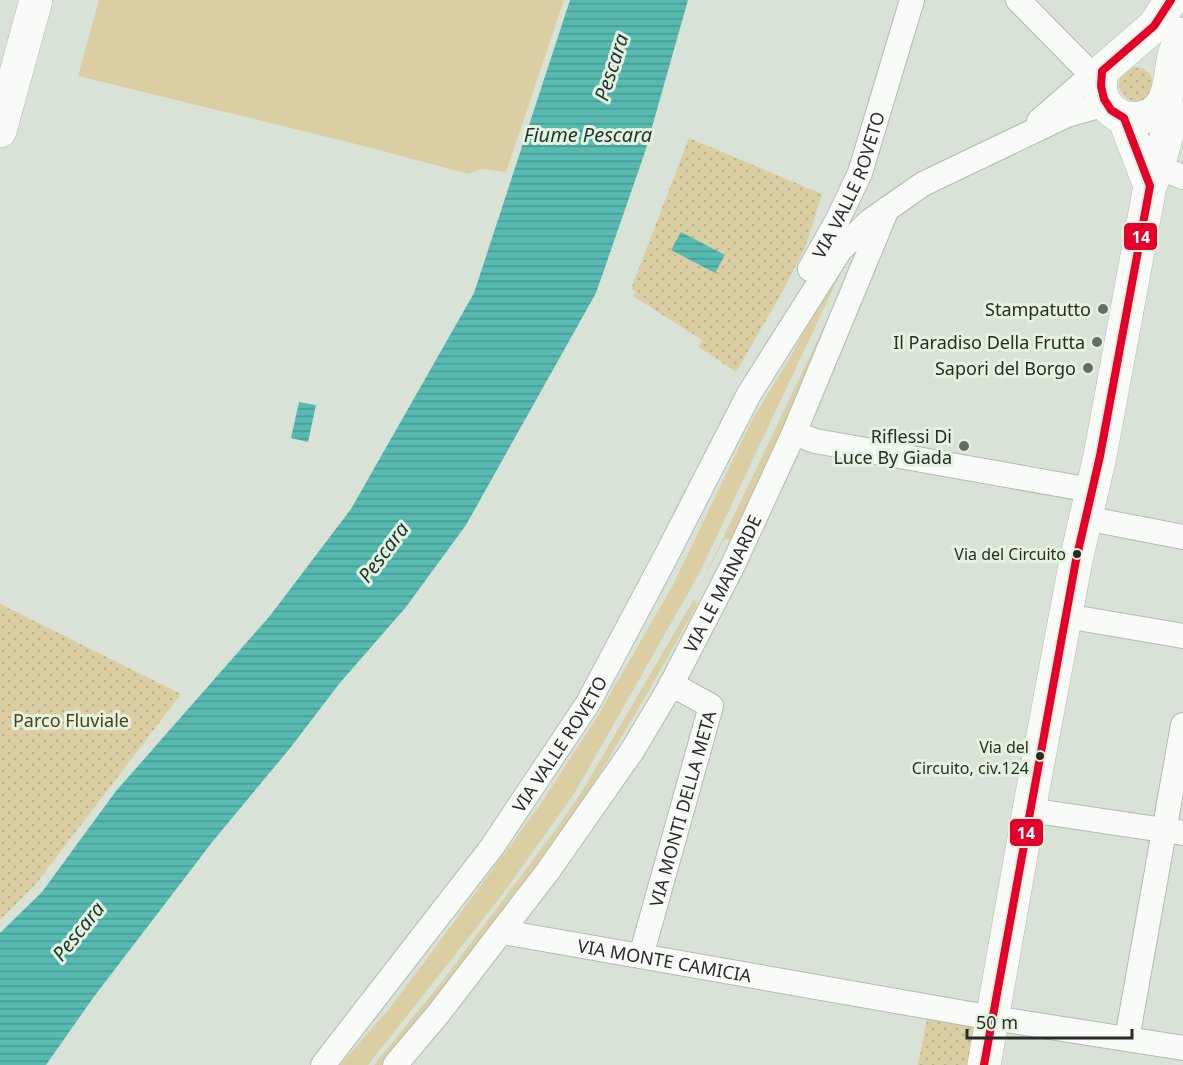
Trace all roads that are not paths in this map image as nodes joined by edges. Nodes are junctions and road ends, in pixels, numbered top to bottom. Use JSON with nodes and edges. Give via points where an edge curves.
{"nodes":[{"id":1,"x":14,"y":0,"type":"edge"},
{"id":2,"x":36,"y":0,"type":"edge"},
{"id":3,"x":912,"y":0,"type":"edge"},
{"id":4,"x":1018,"y":0,"type":"edge"},
{"id":5,"x":1171,"y":0,"type":"edge"},
{"id":6,"x":1183,"y":34,"type":"edge"},
{"id":7,"x":2,"y":43,"type":"edge"},
{"id":8,"x":1097,"y":73,"type":"junction"},
{"id":9,"x":1166,"y":100,"type":"junction"},
{"id":10,"x":1115,"y":111,"type":"junction"},
{"id":11,"x":0,"y":131,"type":"edge"},
{"id":12,"x":1027,"y":134,"type":"junction"},
{"id":13,"x":1164,"y":176,"type":"edge"},
{"id":14,"x":879,"y":214,"type":"junction"},
{"id":15,"x":749,"y":394,"type":"junction"},
{"id":16,"x":794,"y":433,"type":"junction"},
{"id":17,"x":1088,"y":504,"type":"junction"},
{"id":18,"x":1183,"y":537,"type":"edge"},
{"id":19,"x":1066,"y":615,"type":"junction"},
{"id":20,"x":1183,"y":636,"type":"edge"},
{"id":21,"x":671,"y":684,"type":"junction"},
{"id":22,"x":1183,"y":725,"type":"edge"},
{"id":23,"x":1029,"y":810,"type":"junction"},
{"id":24,"x":1174,"y":831,"type":"edge"},
{"id":25,"x":503,"y":932,"type":"junction"},
{"id":26,"x":642,"y":956,"type":"junction"},
{"id":27,"x":993,"y":1018,"type":"junction"},
{"id":28,"x":1127,"y":1039,"type":"junction"},
{"id":29,"x":1183,"y":1048,"type":"edge"},
{"id":30,"x":323,"y":1065,"type":"edge"},
{"id":31,"x":395,"y":1065,"type":"edge"},
{"id":32,"x":984,"y":1065,"type":"edge"}],
"edges":[{"from":1,"to":7,"type":"main road"},
{"from":2,"to":11,"type":"main road"},
{"from":3,"to":15,"type":"street","name":"VIA VALLE ROVETO","via":[[860,172],[754,370]]},
{"from":4,"to":8,"type":"street"},
{"from":5,"to":8,"type":"main road","via":[[1154,26]]},
{"from":6,"to":9,"type":"main road","via":[[1175,53]]},
{"from":8,"to":10,"type":"main road","via":[[1100,91]]},
{"from":8,"to":12,"type":"street","via":[[1046,112]]},
{"from":9,"to":10,"type":"main road","via":[[1143,118]]},
{"from":9,"to":13,"type":"main road","via":[[1169,127]]},
{"from":10,"to":12,"type":"street","via":[[1067,115]]},
{"from":10,"to":13,"type":"main road"},
{"from":12,"to":14,"type":"street","via":[[923,184]]},
{"from":13,"to":17,"type":"main road"},
{"from":14,"to":15,"type":"street","name":"VIA VALLE ROVETO","via":[[832,261]]},
{"from":14,"to":16,"type":"street","name":"VIA LE MAINARDE"},
{"from":15,"to":30,"type":"street","name":"VIA VALLE ROVETO","via":[[588,702],[492,847]]},
{"from":16,"to":17,"type":"street"},
{"from":16,"to":21,"type":"street","name":"VIA LE MAINARDE","via":[[732,567]]},
{"from":17,"to":18,"type":"street"},
{"from":17,"to":19,"type":"main road"},
{"from":19,"to":20,"type":"street"},
{"from":19,"to":23,"type":"main road"},
{"from":21,"to":25,"type":"street","name":"VIA LE MAINARDE","via":[[632,751]]},
{"from":21,"to":26,"type":"street","name":"VIA MONTI DELLA META","via":[[711,705]]},
{"from":22,"to":24,"type":"street"},
{"from":23,"to":24,"type":"street"},
{"from":23,"to":27,"type":"main road"},
{"from":24,"to":28,"type":"street"},
{"from":25,"to":26,"type":"street","name":"VIA MONTE CAMICIA"},
{"from":25,"to":31,"type":"street"},
{"from":26,"to":27,"type":"street","name":"VIA MONTE CAMICIA"},
{"from":27,"to":28,"type":"street","name":"VIA MONTE CAMICIA"},
{"from":27,"to":32,"type":"main road"},
{"from":28,"to":29,"type":"street","name":"VIA MONTE CAMICIA"}]}
